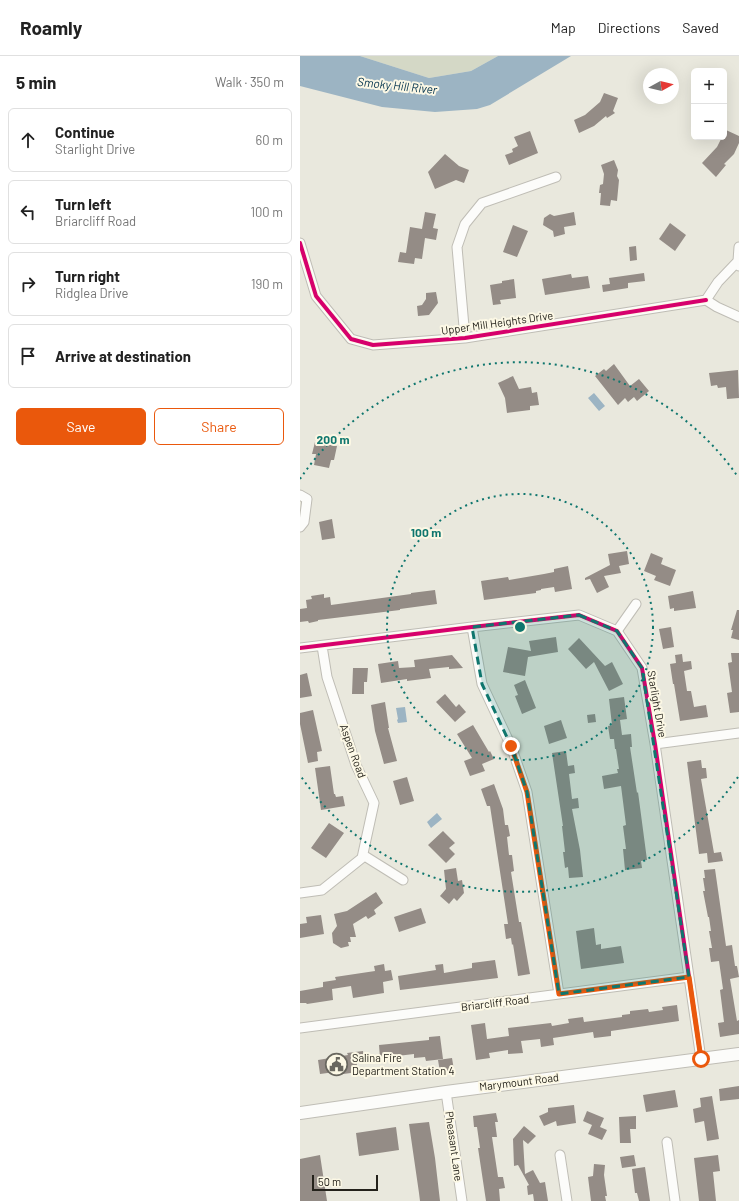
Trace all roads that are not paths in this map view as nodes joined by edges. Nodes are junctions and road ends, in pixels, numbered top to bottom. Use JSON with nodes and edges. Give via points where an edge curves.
{"nodes":[{"id":1,"x":556,"y":177,"type":"dead end"},
{"id":2,"x":300,"y":243,"type":"edge"},
{"id":3,"x":739,"y":247,"type":"edge"},
{"id":4,"x":738,"y":263,"type":"edge"},
{"id":5,"x":706,"y":300,"type":"junction"},
{"id":6,"x":739,"y":317,"type":"edge"},
{"id":7,"x":465,"y":338,"type":"junction"},
{"id":8,"x":300,"y":495,"type":"edge"},
{"id":9,"x":300,"y":527,"type":"edge"},
{"id":10,"x":636,"y":604,"type":"dead end"},
{"id":11,"x":472,"y":627,"type":"junction"},
{"id":12,"x":617,"y":631,"type":"junction"},
{"id":13,"x":322,"y":646,"type":"junction"},
{"id":14,"x":300,"y":648,"type":"edge"},
{"id":15,"x":739,"y":733,"type":"edge"},
{"id":16,"x":656,"y":744,"type":"junction"},
{"id":17,"x":363,"y":855,"type":"junction"},
{"id":18,"x":403,"y":880,"type":"dead end"},
{"id":19,"x":300,"y":893,"type":"edge"},
{"id":20,"x":689,"y":977,"type":"junction"},
{"id":21,"x":559,"y":994,"type":"junction"},
{"id":22,"x":300,"y":1028,"type":"edge"},
{"id":23,"x":739,"y":1054,"type":"edge"},
{"id":24,"x":701,"y":1059,"type":"junction"},
{"id":25,"x":446,"y":1092,"type":"junction"},
{"id":26,"x":300,"y":1113,"type":"edge"},
{"id":27,"x":667,"y":1142,"type":"dead end"},
{"id":28,"x":560,"y":1155,"type":"dead end"},
{"id":29,"x":462,"y":1201,"type":"edge"},
{"id":30,"x":567,"y":1201,"type":"edge"},
{"id":31,"x":675,"y":1201,"type":"edge"}],
"edges":[{"from":1,"to":7,"type":"street","via":[[482,203],[465,224],[457,247]]},
{"from":2,"to":7,"type":"street","name":"Upper Mill Heights Drive","via":[[316,296],[352,339],[373,344]]},
{"from":3,"to":4,"type":"street"},
{"from":4,"to":5,"type":"street","via":[[718,282]]},
{"from":5,"to":6,"type":"street"},
{"from":5,"to":7,"type":"street","name":"Upper Mill Heights Drive"},
{"from":8,"to":9,"type":"street","via":[[307,499],[304,522]]},
{"from":10,"to":12,"type":"street"},
{"from":11,"to":12,"type":"street","via":[[580,615]]},
{"from":11,"to":13,"type":"street"},
{"from":11,"to":21,"type":"street","via":[[482,684],[511,746],[527,792]]},
{"from":12,"to":16,"type":"street","name":"Starlight Drive","via":[[642,668]]},
{"from":13,"to":14,"type":"street"},
{"from":13,"to":17,"type":"street","name":"Aspen Road","via":[[327,677],[356,765],[374,803]]},
{"from":15,"to":16,"type":"street"},
{"from":16,"to":20,"type":"street","name":"Starlight Drive"},
{"from":17,"to":18,"type":"street"},
{"from":17,"to":19,"type":"street","via":[[322,890]]},
{"from":20,"to":21,"type":"street","name":"Briarcliff Road"},
{"from":20,"to":24,"type":"street","name":"Starlight Drive"},
{"from":21,"to":22,"type":"street","name":"Briarcliff Road"},
{"from":23,"to":24,"type":"street","name":"Marymount Road"},
{"from":24,"to":25,"type":"street","name":"Marymount Road"},
{"from":25,"to":26,"type":"street","name":"Marymount Road"},
{"from":25,"to":29,"type":"street","name":"Pheasant Lane"},
{"from":27,"to":31,"type":"street"},
{"from":28,"to":30,"type":"street"}]}
